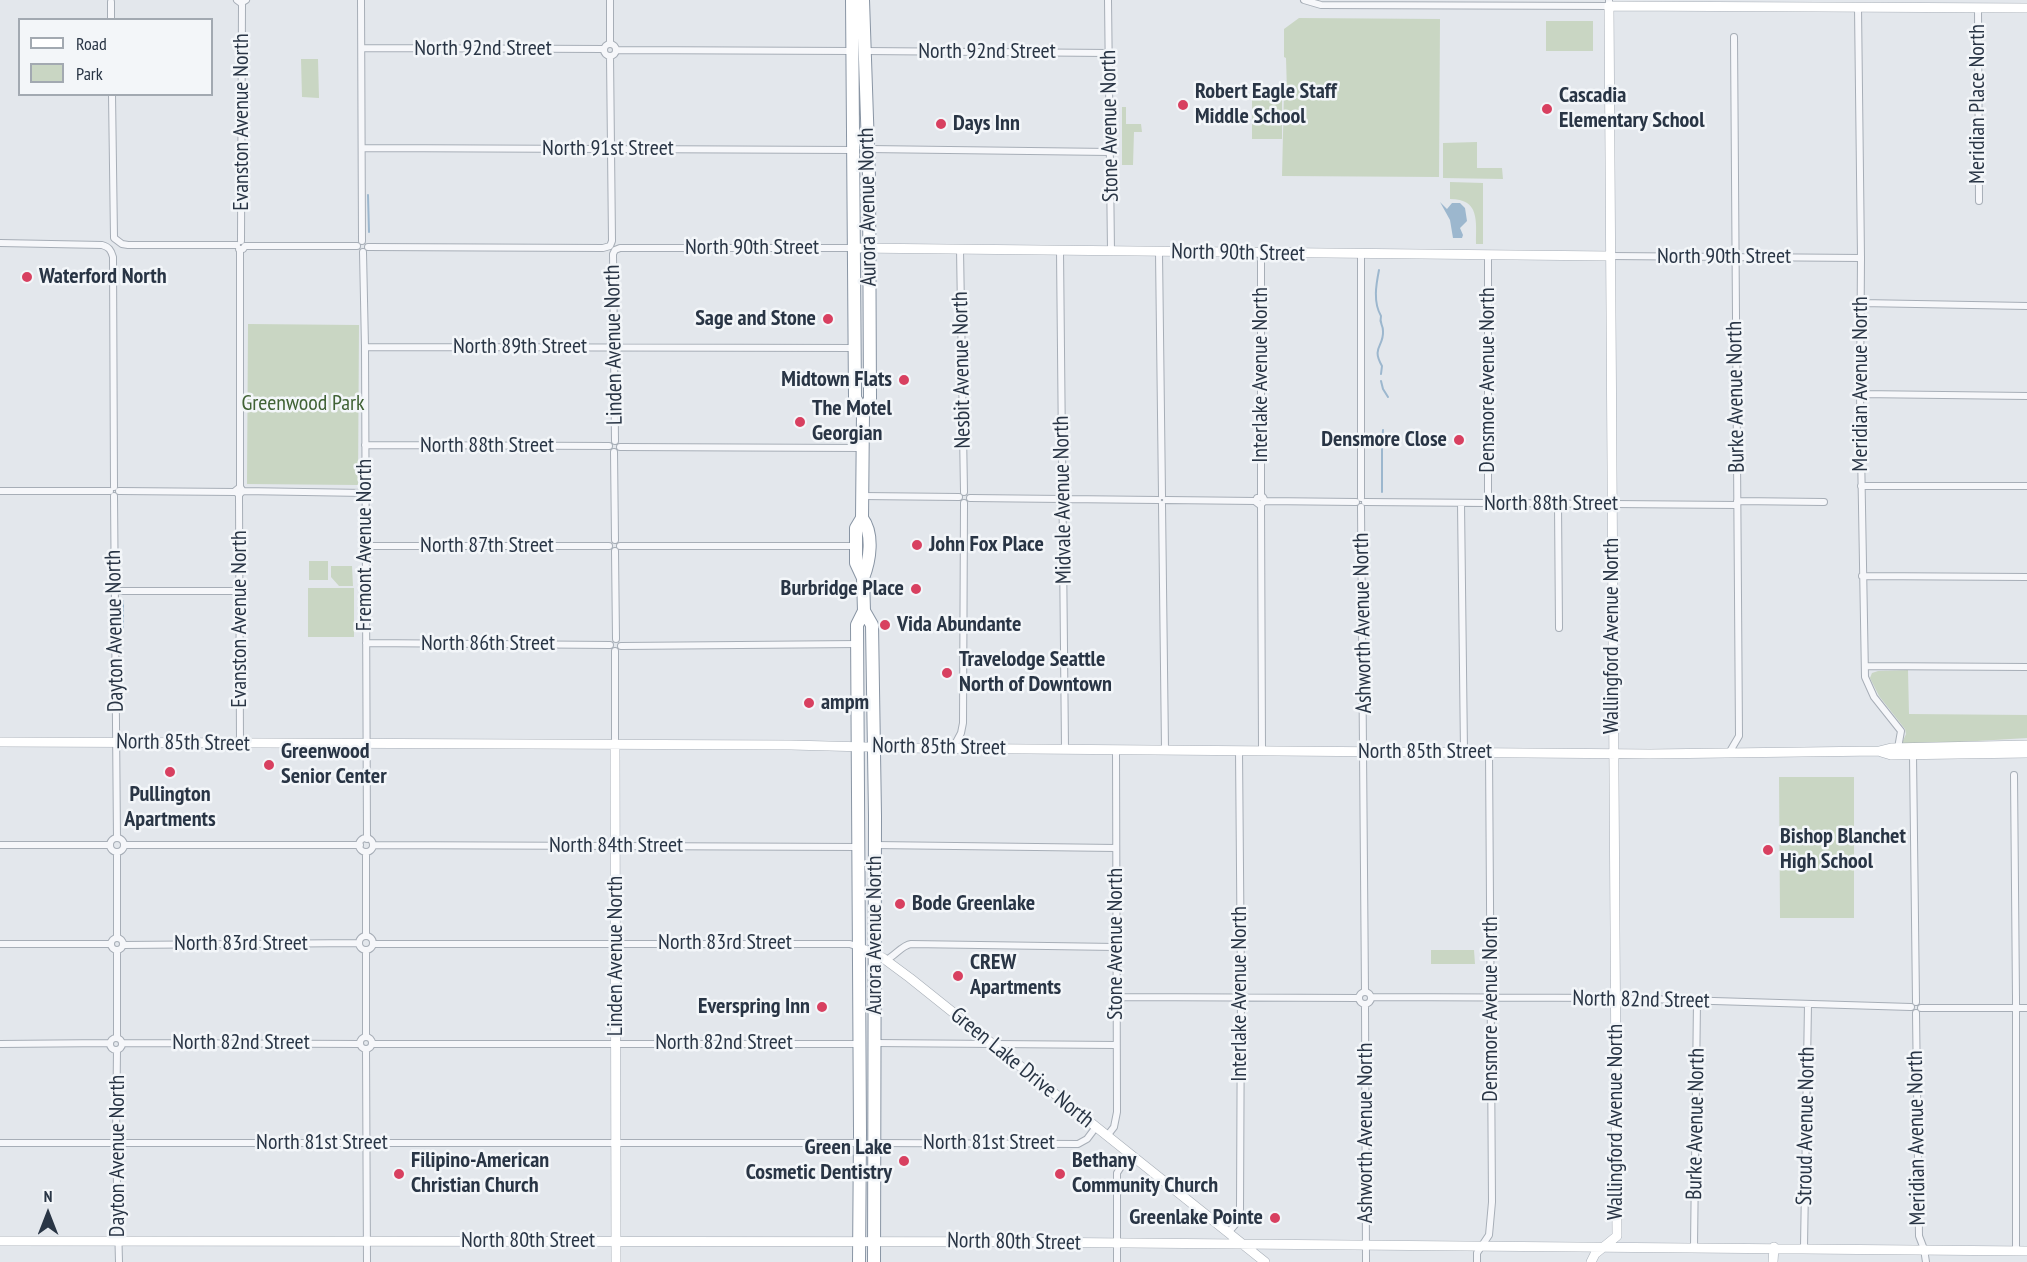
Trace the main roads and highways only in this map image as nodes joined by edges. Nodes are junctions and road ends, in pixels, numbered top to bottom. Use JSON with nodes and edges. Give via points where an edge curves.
{"nodes":[{"id":1,"x":852,"y":0,"type":"edge"},
{"id":2,"x":863,"y":0,"type":"edge"},
{"id":3,"x":858,"y":51,"type":"junction"},
{"id":4,"x":853,"y":93,"type":"junction"},
{"id":5,"x":867,"y":126,"type":"junction"},
{"id":6,"x":863,"y":412,"type":"junction"},
{"id":7,"x":862,"y":518,"type":"junction"},
{"id":8,"x":863,"y":578,"type":"junction"},
{"id":9,"x":864,"y":611,"type":"junction"},
{"id":10,"x":859,"y":1262,"type":"edge"},
{"id":11,"x":874,"y":1262,"type":"edge"}],
"edges":[{"from":1,"to":3,"type":"highway","name":"Aurora Avenue North"},
{"from":2,"to":3,"type":"highway","name":"Aurora Avenue North"},
{"from":3,"to":4,"type":"highway","name":"Aurora Avenue North"},
{"from":3,"to":5,"type":"highway","name":"Aurora Avenue North"},
{"from":4,"to":5,"type":"highway","via":[[860,101],[861,122]]},
{"from":4,"to":6,"type":"highway","name":"Aurora Avenue North","via":[[855,398]]},
{"from":5,"to":6,"type":"highway","name":"Aurora Avenue North","via":[[870,399]]},
{"from":6,"to":7,"type":"highway","name":"Aurora Avenue North"},
{"from":7,"to":8,"type":"highway","name":"Aurora Avenue North","via":[[856,528],[856,563]]},
{"from":7,"to":8,"type":"highway","name":"Aurora Avenue North","via":[[868,526],[869,547],[869,564]]},
{"from":8,"to":9,"type":"highway","name":"Aurora Avenue North"},
{"from":9,"to":10,"type":"highway","name":"Aurora Avenue North","via":[[857,625],[858,746],[853,847],[860,948]]},
{"from":9,"to":11,"type":"highway","name":"Aurora Avenue North","via":[[872,625],[874,747]]}]}
